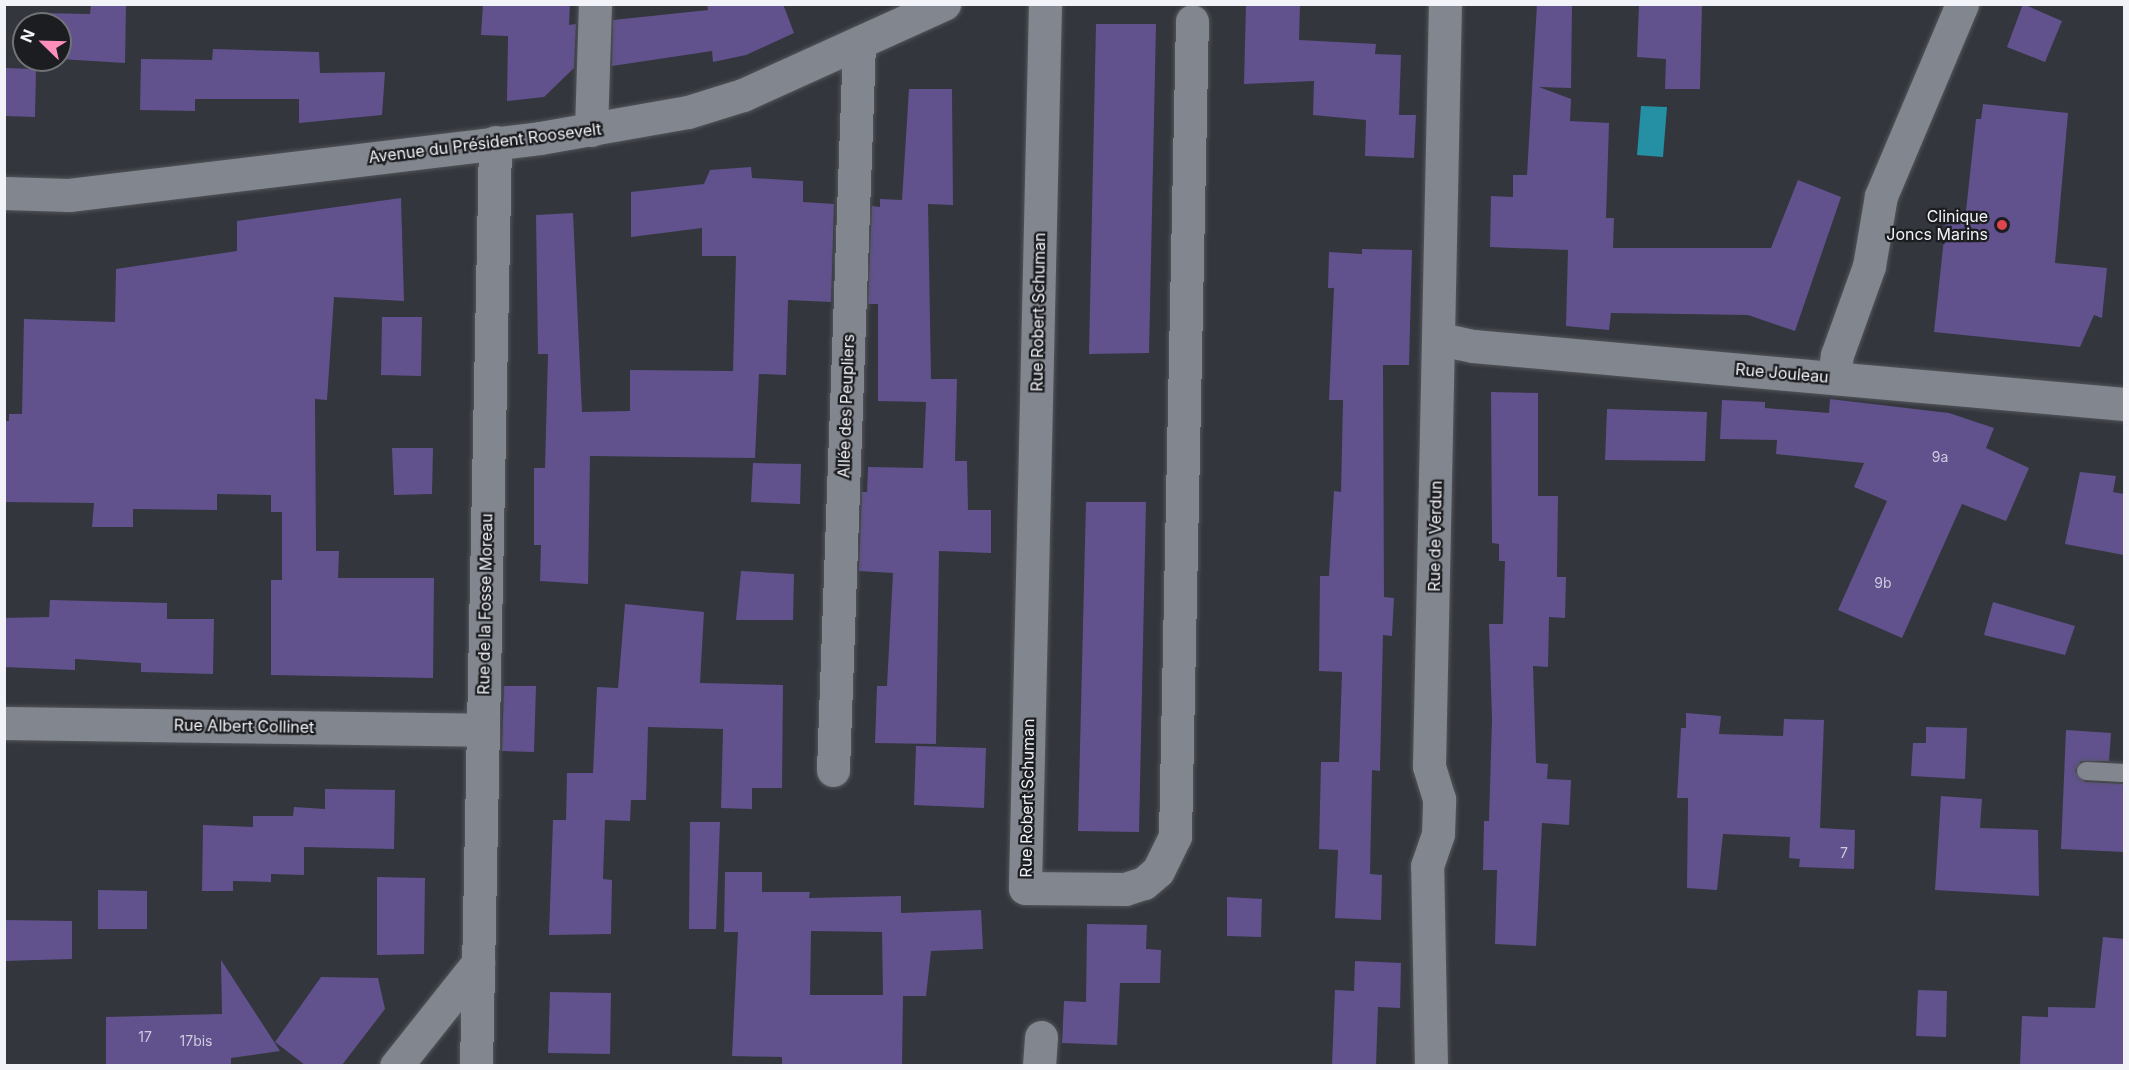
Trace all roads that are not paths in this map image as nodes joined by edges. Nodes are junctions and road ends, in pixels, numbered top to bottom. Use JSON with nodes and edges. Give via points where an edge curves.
{"nodes":[{"id":1,"x":595,"y":4,"type":"edge"},
{"id":2,"x":944,"y":4,"type":"edge"},
{"id":3,"x":1045,"y":4,"type":"edge"},
{"id":4,"x":1445,"y":4,"type":"edge"},
{"id":5,"x":1962,"y":4,"type":"edge"},
{"id":6,"x":1192,"y":21,"type":"dead end"},
{"id":7,"x":859,"y":42,"type":"junction"},
{"id":8,"x":591,"y":130,"type":"junction"},
{"id":9,"x":495,"y":142,"type":"junction"},
{"id":10,"x":4,"y":194,"type":"edge"},
{"id":11,"x":1440,"y":339,"type":"junction"},
{"id":12,"x":1834,"y":378,"type":"junction"},
{"id":13,"x":2124,"y":404,"type":"edge"},
{"id":14,"x":4,"y":723,"type":"edge"},
{"id":15,"x":483,"y":730,"type":"junction"},
{"id":16,"x":833,"y":770,"type":"dead end"},
{"id":17,"x":2086,"y":771,"type":"dead end"},
{"id":18,"x":2124,"y":773,"type":"edge"},
{"id":19,"x":478,"y":963,"type":"junction"},
{"id":20,"x":396,"y":1065,"type":"edge"},
{"id":21,"x":476,"y":1065,"type":"edge"},
{"id":22,"x":1431,"y":1065,"type":"edge"}],
"edges":[{"from":1,"to":8,"type":"street"},
{"from":2,"to":7,"type":"street","name":"Avenue du Président Roosevelt"},
{"from":3,"to":6,"type":"street","name":"Rue Robert Schuman","via":[[1025,888],[1125,889],[1158,871],[1174,836]]},
{"from":4,"to":11,"type":"street","name":"Rue de Verdun"},
{"from":5,"to":12,"type":"street","via":[[1881,196],[1869,266],[1837,355]]},
{"from":7,"to":8,"type":"street","name":"Avenue du Président Roosevelt","via":[[712,105]]},
{"from":7,"to":16,"type":"street","name":"Allée des Peupliers"},
{"from":8,"to":9,"type":"street","name":"Avenue du Président Roosevelt"},
{"from":9,"to":10,"type":"street","name":"Avenue du Président Roosevelt","via":[[69,195]]},
{"from":9,"to":15,"type":"street","name":"Rue de la Fosse Moreau"},
{"from":11,"to":12,"type":"street","name":"Rue Jouleau","via":[[1473,346]]},
{"from":11,"to":22,"type":"street","name":"Rue de Verdun","via":[[1429,766],[1439,799],[1438,834],[1427,866]]},
{"from":12,"to":13,"type":"street","name":"Rue Jouleau"},
{"from":14,"to":15,"type":"street","name":"Rue Albert Collinet"},
{"from":15,"to":19,"type":"street","name":"Rue de la Fosse Moreau"},
{"from":17,"to":18,"type":"lane"},
{"from":19,"to":20,"type":"street"},
{"from":19,"to":21,"type":"street","name":"Rue de la Fosse Moreau"}]}
